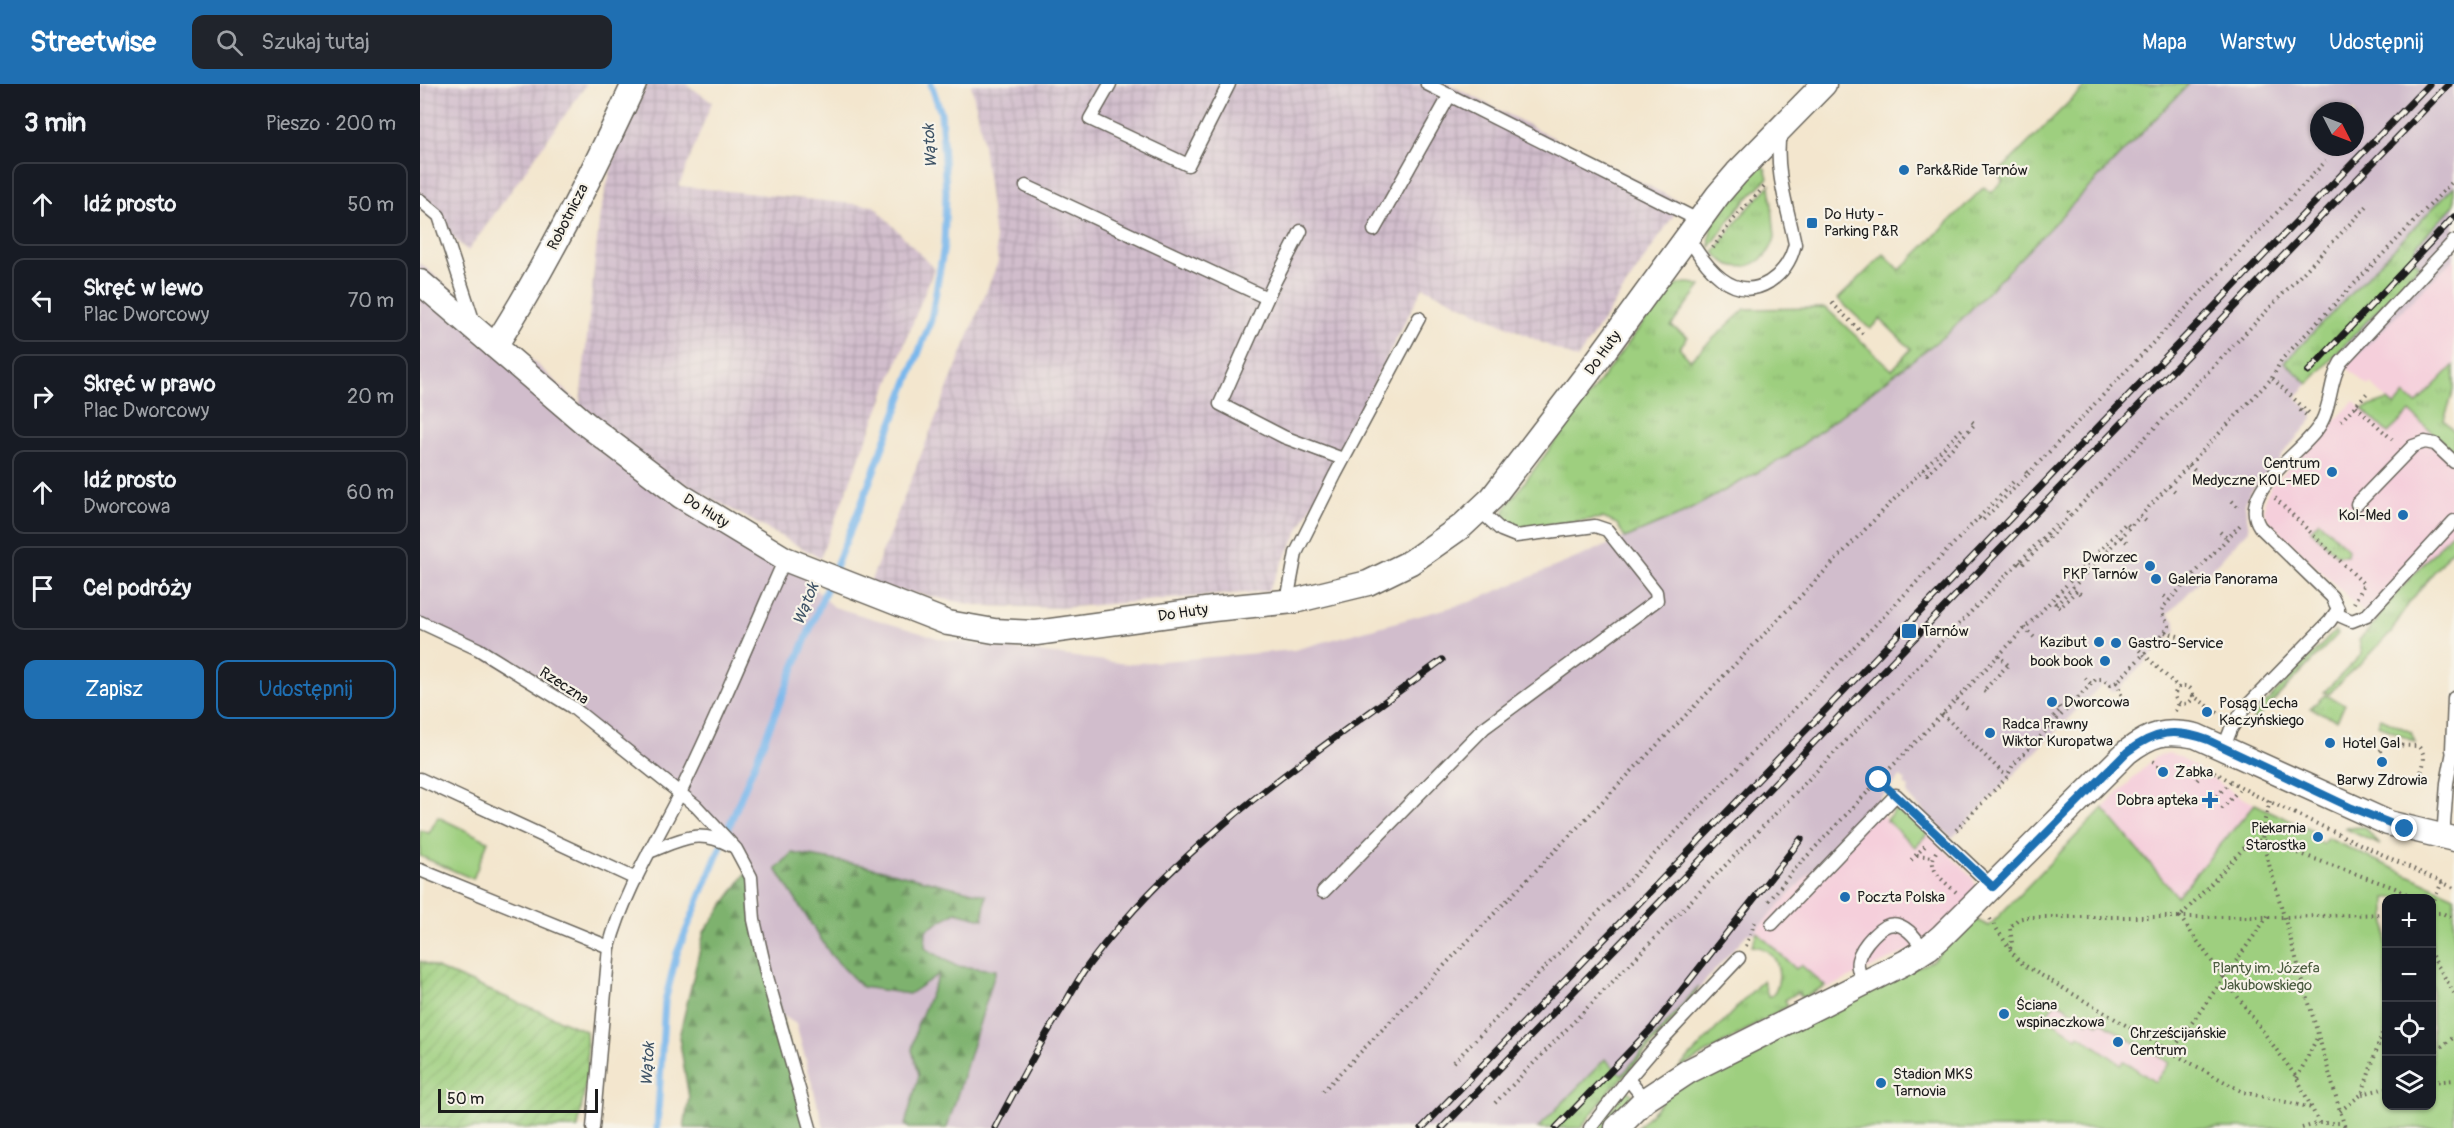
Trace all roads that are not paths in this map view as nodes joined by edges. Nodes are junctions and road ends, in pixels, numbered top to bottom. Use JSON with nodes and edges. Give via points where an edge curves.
{"nodes":[{"id":1,"x":634,"y":84,"type":"edge"},
{"id":2,"x":1110,"y":84,"type":"edge"},
{"id":3,"x":1229,"y":84,"type":"edge"},
{"id":4,"x":1427,"y":84,"type":"edge"},
{"id":5,"x":1824,"y":84,"type":"edge"},
{"id":6,"x":1450,"y":95,"type":"junction"},
{"id":7,"x":1781,"y":127,"type":"junction"},
{"id":8,"x":1026,"y":186,"type":"dead end"},
{"id":9,"x":420,"y":200,"type":"edge"},
{"id":10,"x":1694,"y":229,"type":"junction"},
{"id":11,"x":1374,"y":230,"type":"dead end"},
{"id":12,"x":1301,"y":231,"type":"dead end"},
{"id":13,"x":2454,"y":241,"type":"edge"},
{"id":14,"x":420,"y":282,"type":"edge"},
{"id":15,"x":1267,"y":298,"type":"junction"},
{"id":16,"x":1419,"y":318,"type":"dead end"},
{"id":17,"x":476,"y":330,"type":"junction"},
{"id":18,"x":495,"y":346,"type":"junction"},
{"id":19,"x":1343,"y":459,"type":"junction"},
{"id":20,"x":2454,"y":462,"type":"edge"},
{"id":21,"x":2357,"y":504,"type":"dead end"},
{"id":22,"x":1479,"y":510,"type":"junction"},
{"id":23,"x":2454,"y":521,"type":"edge"},
{"id":24,"x":785,"y":559,"type":"junction"},
{"id":25,"x":1287,"y":601,"type":"junction"},
{"id":26,"x":2336,"y":614,"type":"junction"},
{"id":27,"x":420,"y":622,"type":"edge"},
{"id":28,"x":2454,"y":698,"type":"edge"},
{"id":29,"x":2224,"y":747,"type":"junction"},
{"id":30,"x":2453,"y":748,"type":"edge"},
{"id":31,"x":420,"y":779,"type":"edge"},
{"id":32,"x":680,"y":793,"type":"junction"},
{"id":33,"x":2448,"y":839,"type":"edge"},
{"id":34,"x":736,"y":849,"type":"junction"},
{"id":35,"x":649,"y":852,"type":"junction"},
{"id":36,"x":420,"y":870,"type":"edge"},
{"id":37,"x":636,"y":879,"type":"junction"},
{"id":38,"x":1993,"y":887,"type":"junction"},
{"id":39,"x":1323,"y":892,"type":"dead end"},
{"id":40,"x":1772,"y":924,"type":"dead end"},
{"id":41,"x":609,"y":946,"type":"junction"},
{"id":42,"x":1925,"y":951,"type":"junction"},
{"id":43,"x":1739,"y":958,"type":"dead end"},
{"id":44,"x":1864,"y":983,"type":"junction"},
{"id":45,"x":1628,"y":1078,"type":"junction"},
{"id":46,"x":1645,"y":1100,"type":"junction"},
{"id":47,"x":593,"y":1128,"type":"edge"},
{"id":48,"x":810,"y":1128,"type":"edge"},
{"id":49,"x":1590,"y":1128,"type":"edge"},
{"id":50,"x":1617,"y":1128,"type":"edge"}],
"edges":[{"from":1,"to":18,"type":"street","name":"Robotnicza","via":[[558,236]]},
{"from":2,"to":3,"type":"lane","via":[[1090,119],[1188,165]]},
{"from":4,"to":6,"type":"lane"},
{"from":5,"to":7,"type":"street","name":"Do Huty"},
{"from":6,"to":10,"type":"lane"},
{"from":6,"to":11,"type":"lane"},
{"from":7,"to":10,"type":"street","name":"Do Huty","via":[[1737,173]]},
{"from":7,"to":10,"type":"lane","via":[[1781,172],[1795,244],[1784,269],[1760,288],[1733,286],[1704,261]]},
{"from":8,"to":15,"type":"lane"},
{"from":9,"to":17,"type":"lane","via":[[439,216]]},
{"from":10,"to":22,"type":"street","name":"Do Huty","via":[[1513,472]]},
{"from":12,"to":15,"type":"lane"},
{"from":13,"to":26,"type":"lane","via":[[2341,362],[2321,424],[2262,489],[2255,505],[2260,527],[2332,597],[2337,605]]},
{"from":14,"to":17,"type":"street","name":"Do Huty"},
{"from":15,"to":19,"type":"lane","via":[[1220,404],[1284,437]]},
{"from":16,"to":19,"type":"lane"},
{"from":17,"to":18,"type":"street","name":"Do Huty"},
{"from":18,"to":24,"type":"street","name":"Do Huty","via":[[586,424],[681,496]]},
{"from":19,"to":25,"type":"lane","via":[[1296,553]]},
{"from":20,"to":21,"type":"lane","via":[[2431,442],[2419,444],[2406,452]]},
{"from":22,"to":25,"type":"street","name":"Do Huty","via":[[1411,562],[1368,583]]},
{"from":22,"to":39,"type":"lane","via":[[1501,530],[1516,536],[1595,526],[1607,530],[1656,592],[1657,600],[1484,728]]},
{"from":23,"to":26,"type":"lane","via":[[2367,615],[2352,621]]},
{"from":24,"to":25,"type":"street","name":"Do Huty","via":[[948,623],[1004,632],[1036,633]]},
{"from":24,"to":32,"type":"lane"},
{"from":26,"to":29,"type":"lane","via":[[2244,709]]},
{"from":27,"to":32,"type":"lane","name":"Rzeczna","via":[[478,649],[572,707]]},
{"from":28,"to":30,"type":"lane"},
{"from":29,"to":33,"type":"street","via":[[2388,823]]},
{"from":29,"to":38,"type":"street","via":[[2171,732],[2141,741]]},
{"from":30,"to":33,"type":"lane"},
{"from":31,"to":37,"type":"lane"},
{"from":32,"to":34,"type":"lane","name":"Rzeczna"},
{"from":32,"to":35,"type":"lane"},
{"from":34,"to":35,"type":"lane","via":[[712,839],[689,836]]},
{"from":34,"to":48,"type":"lane","name":"Rzeczna","via":[[751,877],[754,920],[767,977]]},
{"from":35,"to":37,"type":"lane"},
{"from":36,"to":41,"type":"lane"},
{"from":37,"to":41,"type":"lane"},
{"from":38,"to":40,"type":"lane","via":[[1896,795]]},
{"from":38,"to":42,"type":"street","via":[[1975,913]]},
{"from":41,"to":47,"type":"lane"},
{"from":42,"to":44,"type":"street"},
{"from":42,"to":44,"type":"lane","via":[[1904,927],[1886,926],[1860,954],[1858,969]]},
{"from":43,"to":45,"type":"lane"},
{"from":44,"to":46,"type":"street","via":[[1713,1058]]},
{"from":45,"to":46,"type":"lane"},
{"from":45,"to":49,"type":"lane"},
{"from":46,"to":50,"type":"street"}]}
